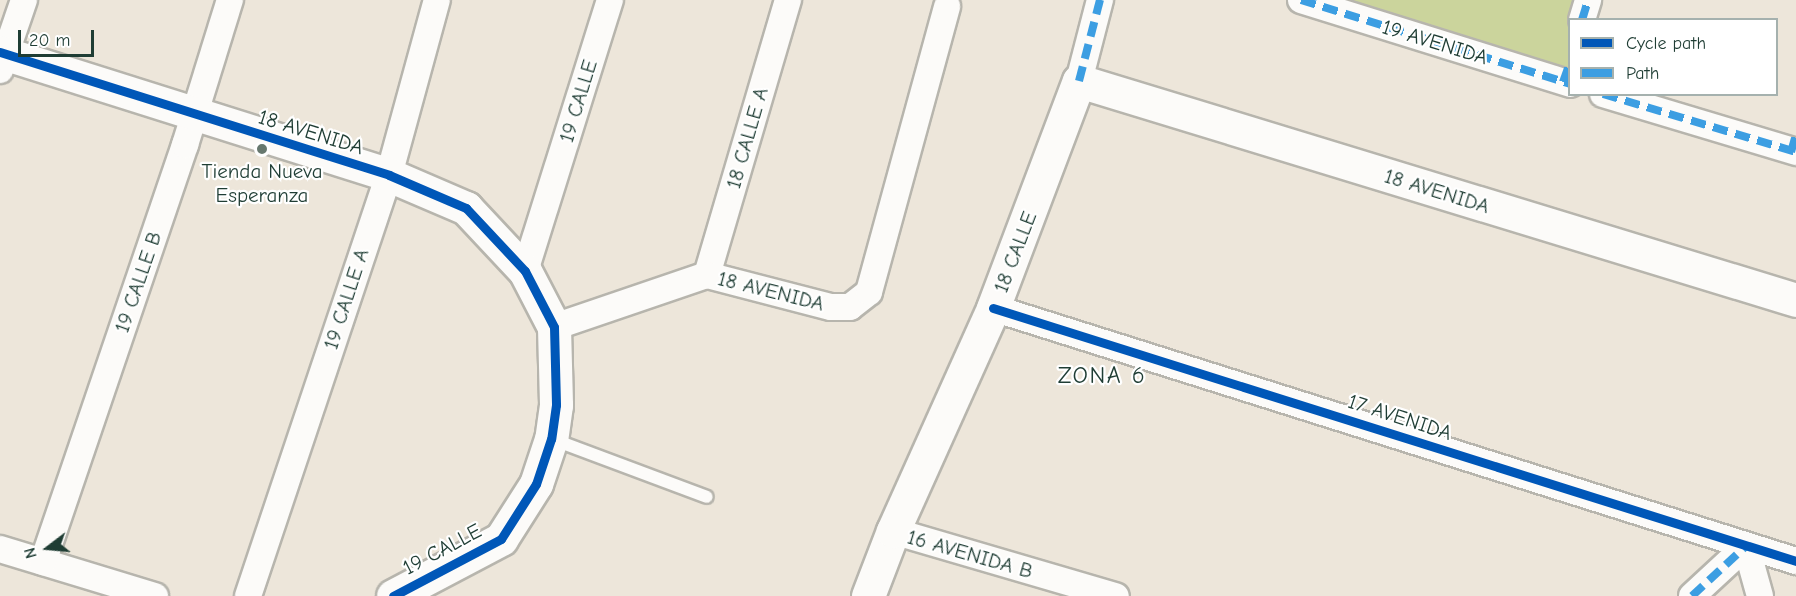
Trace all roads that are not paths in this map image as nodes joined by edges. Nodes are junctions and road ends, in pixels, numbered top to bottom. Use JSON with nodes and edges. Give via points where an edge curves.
{"nodes":[{"id":1,"x":24,"y":0,"type":"edge"},
{"id":2,"x":230,"y":0,"type":"edge"},
{"id":3,"x":437,"y":0,"type":"edge"},
{"id":4,"x":610,"y":0,"type":"edge"},
{"id":5,"x":788,"y":0,"type":"edge"},
{"id":6,"x":1100,"y":0,"type":"edge"},
{"id":7,"x":1300,"y":0,"type":"edge"},
{"id":8,"x":1588,"y":0,"type":"edge"},
{"id":9,"x":947,"y":6,"type":"dead end"},
{"id":10,"x":1583,"y":18,"type":"edge"},
{"id":11,"x":2,"y":58,"type":"edge"},
{"id":12,"x":1567,"y":76,"type":"edge"},
{"id":13,"x":1079,"y":81,"type":"junction"},
{"id":14,"x":1610,"y":96,"type":"edge"},
{"id":15,"x":195,"y":114,"type":"junction"},
{"id":16,"x":1794,"y":146,"type":"edge"},
{"id":17,"x":389,"y":175,"type":"junction"},
{"id":18,"x":525,"y":271,"type":"junction"},
{"id":19,"x":707,"y":275,"type":"junction"},
{"id":20,"x":1796,"y":300,"type":"edge"},
{"id":21,"x":993,"y":308,"type":"junction"},
{"id":22,"x":554,"y":327,"type":"junction"},
{"id":23,"x":551,"y":439,"type":"junction"},
{"id":24,"x":707,"y":497,"type":"dead end"},
{"id":25,"x":893,"y":531,"type":"junction"},
{"id":26,"x":1746,"y":546,"type":"junction"},
{"id":27,"x":0,"y":549,"type":"edge"},
{"id":28,"x":1796,"y":561,"type":"edge"},
{"id":29,"x":43,"y":562,"type":"junction"},
{"id":30,"x":154,"y":596,"type":"edge"},
{"id":31,"x":248,"y":596,"type":"edge"},
{"id":32,"x":393,"y":596,"type":"edge"},
{"id":33,"x":868,"y":596,"type":"edge"},
{"id":34,"x":1116,"y":596,"type":"edge"},
{"id":35,"x":1692,"y":596,"type":"edge"},
{"id":36,"x":1760,"y":596,"type":"edge"}],
"edges":[{"from":1,"to":11,"type":"street"},
{"from":2,"to":15,"type":"street","name":"19 CALLE B"},
{"from":3,"to":17,"type":"street","name":"19 CALLE A"},
{"from":4,"to":18,"type":"street","name":"19 CALLE"},
{"from":5,"to":19,"type":"street","name":"18 CALLE A"},
{"from":6,"to":13,"type":"street","name":"18 CALLE"},
{"from":7,"to":12,"type":"street","name":"19 AVENIDA"},
{"from":8,"to":10,"type":"street"},
{"from":9,"to":19,"type":"street","name":"18 AVENIDA","via":[[869,292],[850,307],[831,307]]},
{"from":11,"to":15,"type":"street","name":"18 AVENIDA"},
{"from":13,"to":20,"type":"street","name":"18 AVENIDA"},
{"from":13,"to":21,"type":"street","name":"18 CALLE"},
{"from":14,"to":16,"type":"street"},
{"from":15,"to":17,"type":"street","name":"18 AVENIDA"},
{"from":15,"to":29,"type":"street","name":"19 CALLE B"},
{"from":17,"to":18,"type":"street","name":"18 AVENIDA","via":[[466,208]]},
{"from":17,"to":31,"type":"street","name":"19 CALLE A"},
{"from":18,"to":22,"type":"street","name":"18 AVENIDA"},
{"from":19,"to":22,"type":"street","name":"18 AVENIDA"},
{"from":21,"to":25,"type":"street","name":"18 CALLE"},
{"from":21,"to":26,"type":"street","name":"17 AVENIDA"},
{"from":22,"to":23,"type":"street","name":"19 CALLE","via":[[556,405]]},
{"from":23,"to":24,"type":"lane"},
{"from":23,"to":32,"type":"street","name":"19 CALLE","via":[[536,484],[501,539]]},
{"from":25,"to":33,"type":"street","name":"18 CALLE"},
{"from":25,"to":34,"type":"street","name":"16 AVENIDA B"},
{"from":26,"to":28,"type":"street","name":"17 AVENIDA"},
{"from":26,"to":35,"type":"street"},
{"from":26,"to":36,"type":"street"},
{"from":27,"to":29,"type":"street"},
{"from":29,"to":30,"type":"street"}]}
